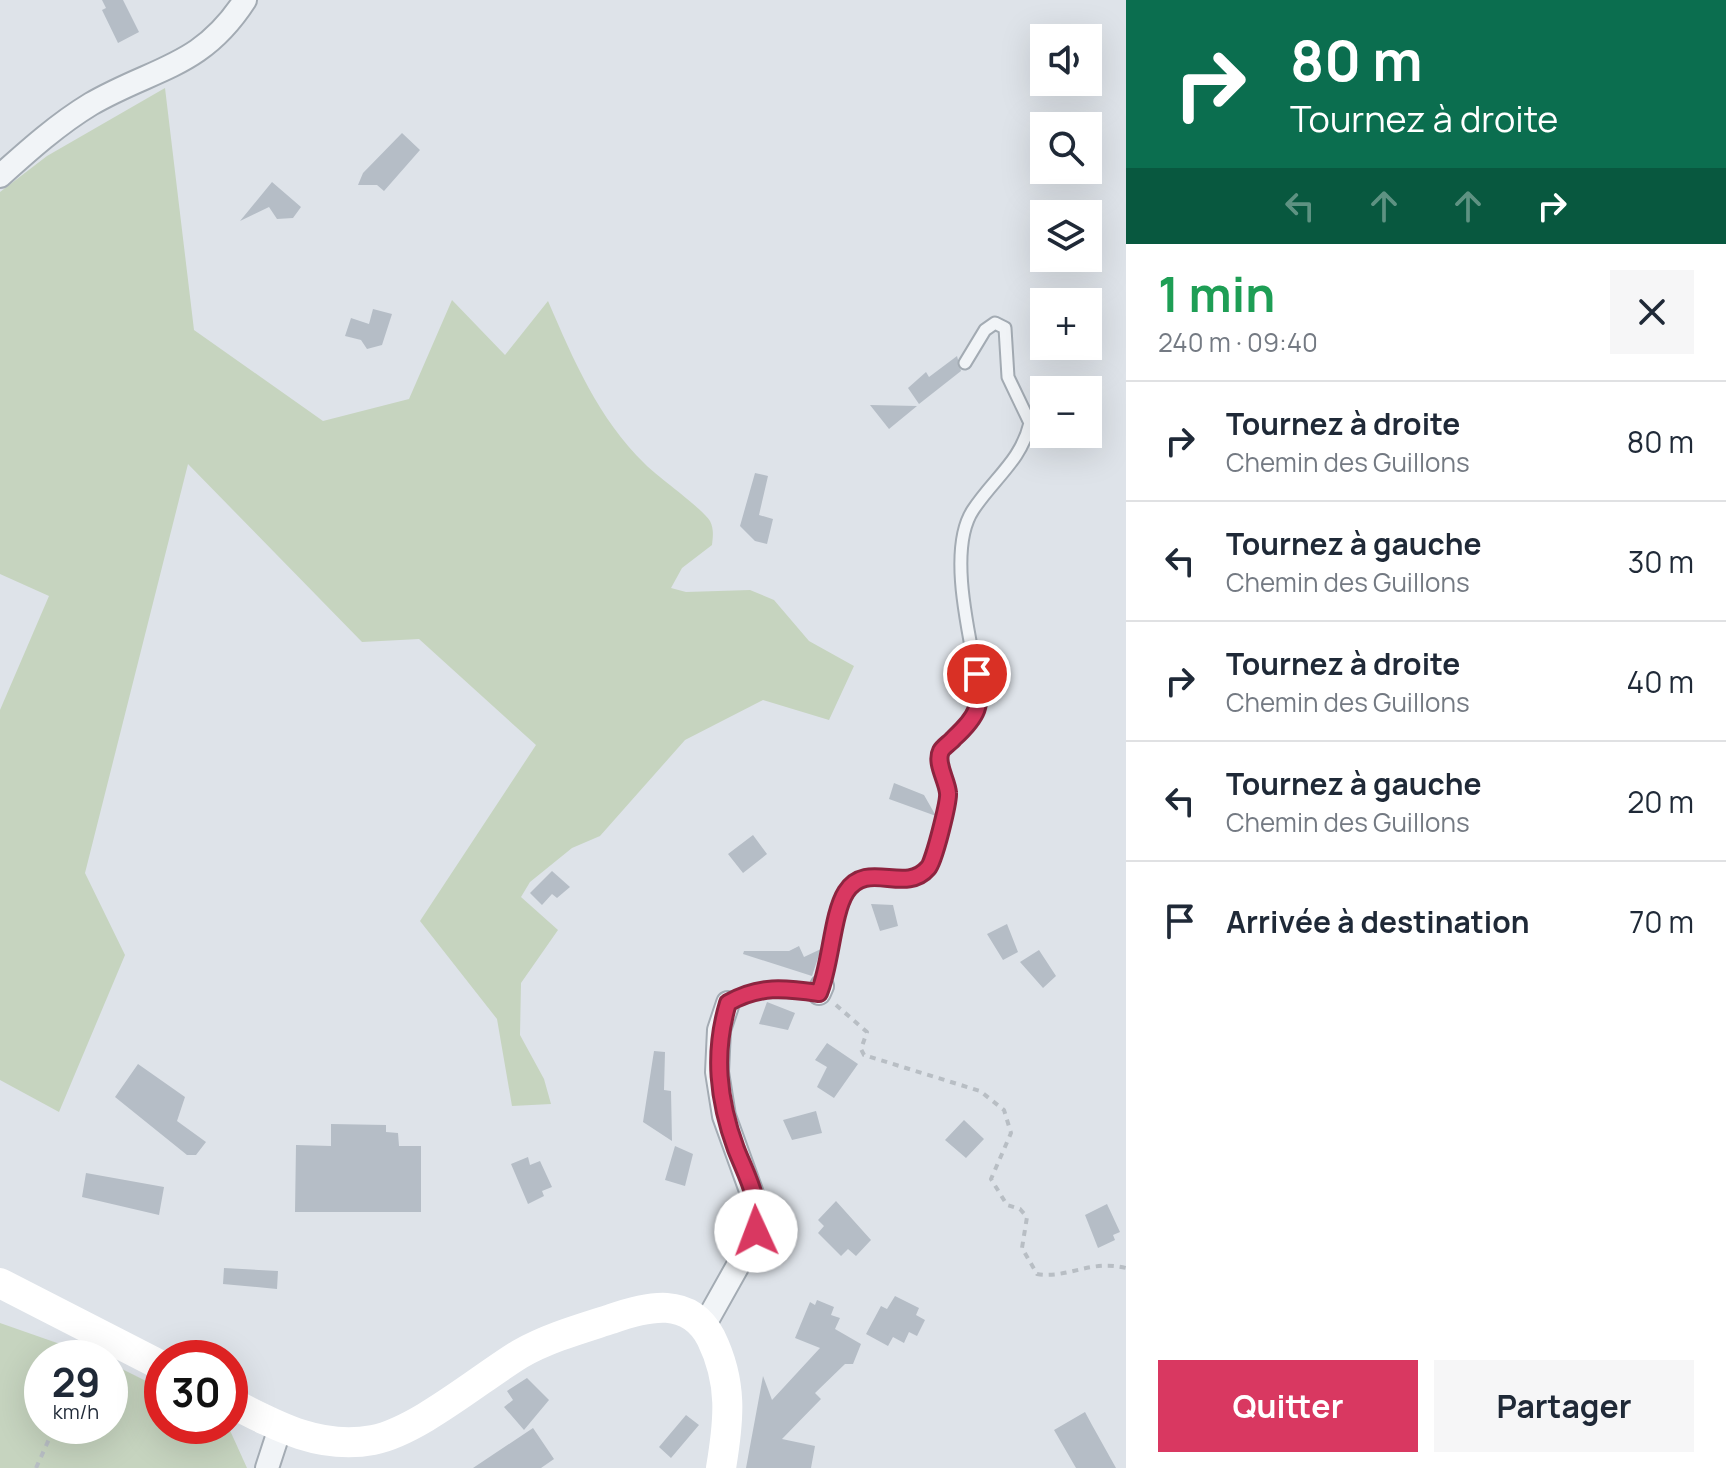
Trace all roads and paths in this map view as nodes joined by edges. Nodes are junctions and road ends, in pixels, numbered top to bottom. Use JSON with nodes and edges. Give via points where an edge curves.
{"nodes":[{"id":1,"x":245,"y":0,"type":"edge"},
{"id":2,"x":0,"y":176,"type":"edge"},
{"id":3,"x":965,"y":363,"type":"dead end"},
{"id":4,"x":826,"y":995,"type":"junction"},
{"id":5,"x":728,"y":1003,"type":"joint"},
{"id":6,"x":1126,"y":1268,"type":"edge"},
{"id":7,"x":0,"y":1283,"type":"edge"},
{"id":8,"x":704,"y":1326,"type":"junction"},
{"id":9,"x":144,"y":1357,"type":"edge"},
{"id":10,"x":248,"y":1411,"type":"edge"},
{"id":11,"x":280,"y":1428,"type":"junction"},
{"id":12,"x":47,"y":1444,"type":"edge"},
{"id":13,"x":36,"y":1468,"type":"edge"},
{"id":14,"x":267,"y":1468,"type":"edge"},
{"id":15,"x":721,"y":1468,"type":"edge"}],
"edges":[{"from":1,"to":2,"type":"street","via":[[202,50],[92,104]]},
{"from":3,"to":4,"type":"lane","via":[[985,330],[995,323],[1005,328],[1008,377],[1030,423],[1016,460],[973,510],[963,531],[961,562],[981,698],[976,715],[941,751],[948,810],[940,822],[936,854],[927,870],[907,881],[875,875],[856,880],[845,894]]},
{"from":4,"to":5,"type":"lane","via":[[778,987],[748,992]]},
{"from":4,"to":6,"type":"path","via":[[867,1032],[864,1055],[980,1091],[1004,1110],[1011,1133],[991,1179],[1007,1205],[1027,1217],[1022,1248],[1037,1274],[1052,1276],[1092,1264]]},
{"from":5,"to":8,"type":"street","via":[[719,1030],[717,1072],[724,1116],[759,1213],[750,1244]]},
{"from":7,"to":9,"type":"street"},
{"from":8,"to":11,"type":"street","via":[[687,1311],[664,1306],[641,1308],[583,1328],[537,1345],[408,1426],[375,1440],[340,1443]]},
{"from":8,"to":15,"type":"street","via":[[727,1378]]},
{"from":10,"to":11,"type":"street"},
{"from":11,"to":14,"type":"street"},
{"from":12,"to":13,"type":"path"}]}
